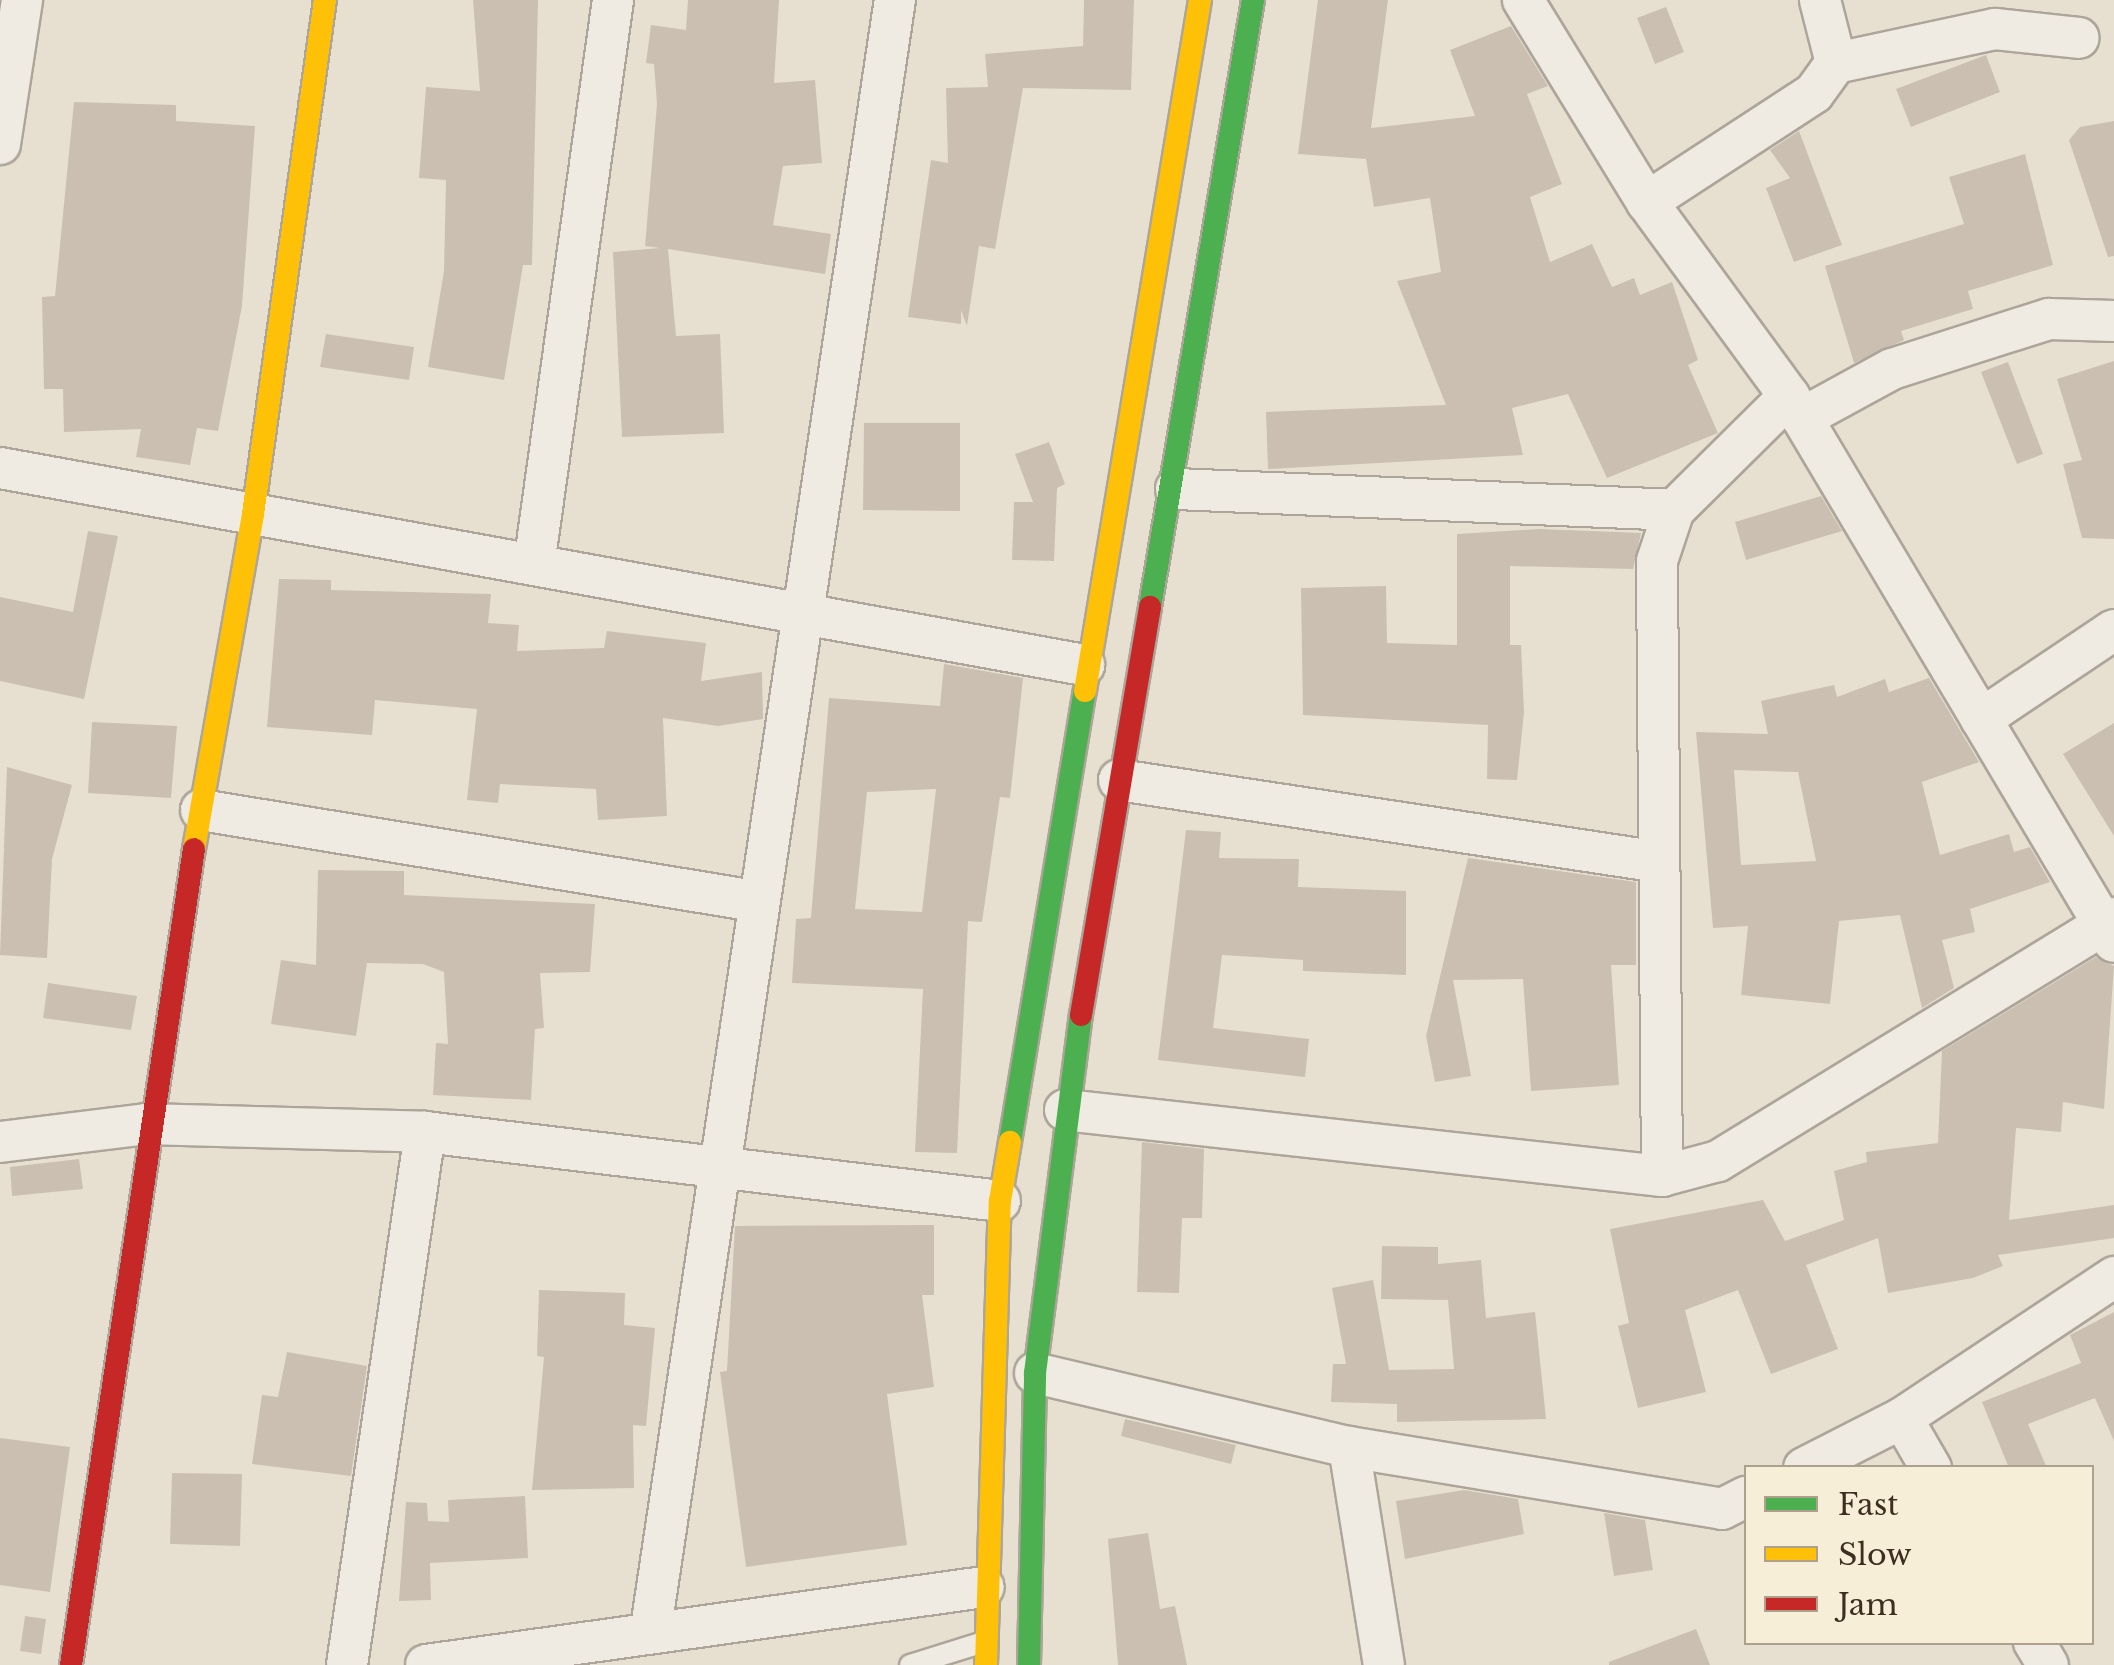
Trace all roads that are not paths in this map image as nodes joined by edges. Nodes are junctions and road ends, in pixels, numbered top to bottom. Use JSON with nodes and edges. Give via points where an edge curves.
{"nodes":[{"id":1,"x":22,"y":0,"type":"edge"},
{"id":2,"x":325,"y":0,"type":"edge"},
{"id":3,"x":614,"y":0,"type":"edge"},
{"id":4,"x":894,"y":0,"type":"edge"},
{"id":5,"x":1200,"y":0,"type":"edge"},
{"id":6,"x":1253,"y":0,"type":"edge"},
{"id":7,"x":1522,"y":0,"type":"edge"},
{"id":8,"x":1820,"y":0,"type":"edge"},
{"id":9,"x":2079,"y":38,"type":"dead end"},
{"id":10,"x":1836,"y":63,"type":"junction"},
{"id":11,"x":0,"y":144,"type":"edge"},
{"id":12,"x":1647,"y":202,"type":"junction"},
{"id":13,"x":2114,"y":321,"type":"edge"},
{"id":14,"x":1795,"y":407,"type":"junction"},
{"id":15,"x":0,"y":468,"type":"edge"},
{"id":16,"x":1176,"y":489,"type":"junction"},
{"id":17,"x":1674,"y":510,"type":"junction"},
{"id":18,"x":253,"y":514,"type":"junction"},
{"id":19,"x":534,"y":566,"type":"junction"},
{"id":20,"x":798,"y":613,"type":"junction"},
{"id":21,"x":2114,"y":630,"type":"edge"},
{"id":22,"x":1084,"y":665,"type":"junction"},
{"id":23,"x":1981,"y":719,"type":"junction"},
{"id":24,"x":1119,"y":780,"type":"junction"},
{"id":25,"x":201,"y":810,"type":"junction"},
{"id":26,"x":1654,"y":861,"type":"junction"},
{"id":27,"x":756,"y":901,"type":"junction"},
{"id":28,"x":2110,"y":928,"type":"edge"},
{"id":29,"x":1065,"y":1110,"type":"junction"},
{"id":30,"x":146,"y":1124,"type":"junction"},
{"id":31,"x":426,"y":1132,"type":"junction"},
{"id":32,"x":0,"y":1142,"type":"edge"},
{"id":33,"x":716,"y":1166,"type":"junction"},
{"id":34,"x":1662,"y":1176,"type":"junction"},
{"id":35,"x":1000,"y":1202,"type":"junction"},
{"id":36,"x":2114,"y":1277,"type":"edge"},
{"id":37,"x":1035,"y":1374,"type":"junction"},
{"id":38,"x":1902,"y":1418,"type":"junction"},
{"id":39,"x":1348,"y":1448,"type":"junction"},
{"id":40,"x":1810,"y":1465,"type":"edge"},
{"id":41,"x":1930,"y":1465,"type":"edge"},
{"id":42,"x":1744,"y":1498,"type":"edge"},
{"id":43,"x":984,"y":1588,"type":"junction"},
{"id":44,"x":651,"y":1628,"type":"junction"},
{"id":45,"x":985,"y":1654,"type":"edge"},
{"id":46,"x":71,"y":1665,"type":"edge"},
{"id":47,"x":347,"y":1665,"type":"edge"},
{"id":48,"x":426,"y":1665,"type":"edge"},
{"id":49,"x":910,"y":1665,"type":"edge"},
{"id":50,"x":1030,"y":1665,"type":"edge"},
{"id":51,"x":1384,"y":1665,"type":"edge"}],
"edges":[{"from":1,"to":11,"type":"street"},
{"from":2,"to":18,"type":"main road"},
{"from":3,"to":19,"type":"street"},
{"from":4,"to":20,"type":"street"},
{"from":5,"to":22,"type":"main road"},
{"from":6,"to":16,"type":"main road"},
{"from":7,"to":12,"type":"street"},
{"from":8,"to":10,"type":"street"},
{"from":9,"to":10,"type":"street","via":[[1995,29]]},
{"from":10,"to":12,"type":"street","via":[[1814,93]]},
{"from":12,"to":14,"type":"street"},
{"from":13,"to":14,"type":"street","via":[[2049,319]]},
{"from":14,"to":17,"type":"street"},
{"from":14,"to":23,"type":"street"},
{"from":15,"to":18,"type":"street"},
{"from":16,"to":17,"type":"street"},
{"from":16,"to":24,"type":"main road"},
{"from":17,"to":26,"type":"street","via":[[1657,561]]},
{"from":18,"to":19,"type":"street"},
{"from":18,"to":25,"type":"main road"},
{"from":19,"to":20,"type":"street"},
{"from":20,"to":22,"type":"street"},
{"from":20,"to":27,"type":"street"},
{"from":21,"to":23,"type":"street"},
{"from":22,"to":35,"type":"main road"},
{"from":23,"to":28,"type":"street"},
{"from":24,"to":26,"type":"street"},
{"from":24,"to":29,"type":"main road"},
{"from":25,"to":27,"type":"street"},
{"from":25,"to":30,"type":"main road"},
{"from":26,"to":34,"type":"street"},
{"from":27,"to":33,"type":"street"},
{"from":28,"to":34,"type":"street","via":[[1718,1162]]},
{"from":29,"to":34,"type":"street"},
{"from":29,"to":37,"type":"main road"},
{"from":30,"to":31,"type":"street"},
{"from":30,"to":32,"type":"street"},
{"from":30,"to":46,"type":"main road"},
{"from":31,"to":33,"type":"street"},
{"from":31,"to":47,"type":"street"},
{"from":33,"to":35,"type":"street"},
{"from":33,"to":44,"type":"street"},
{"from":35,"to":43,"type":"main road"},
{"from":36,"to":38,"type":"street"},
{"from":37,"to":39,"type":"street"},
{"from":37,"to":50,"type":"main road"},
{"from":38,"to":40,"type":"street"},
{"from":38,"to":41,"type":"street"},
{"from":39,"to":42,"type":"street","via":[[1722,1510]]},
{"from":39,"to":51,"type":"street"},
{"from":43,"to":44,"type":"street"},
{"from":43,"to":45,"type":"main road"},
{"from":44,"to":48,"type":"street"},
{"from":45,"to":49,"type":"lane"}]}
